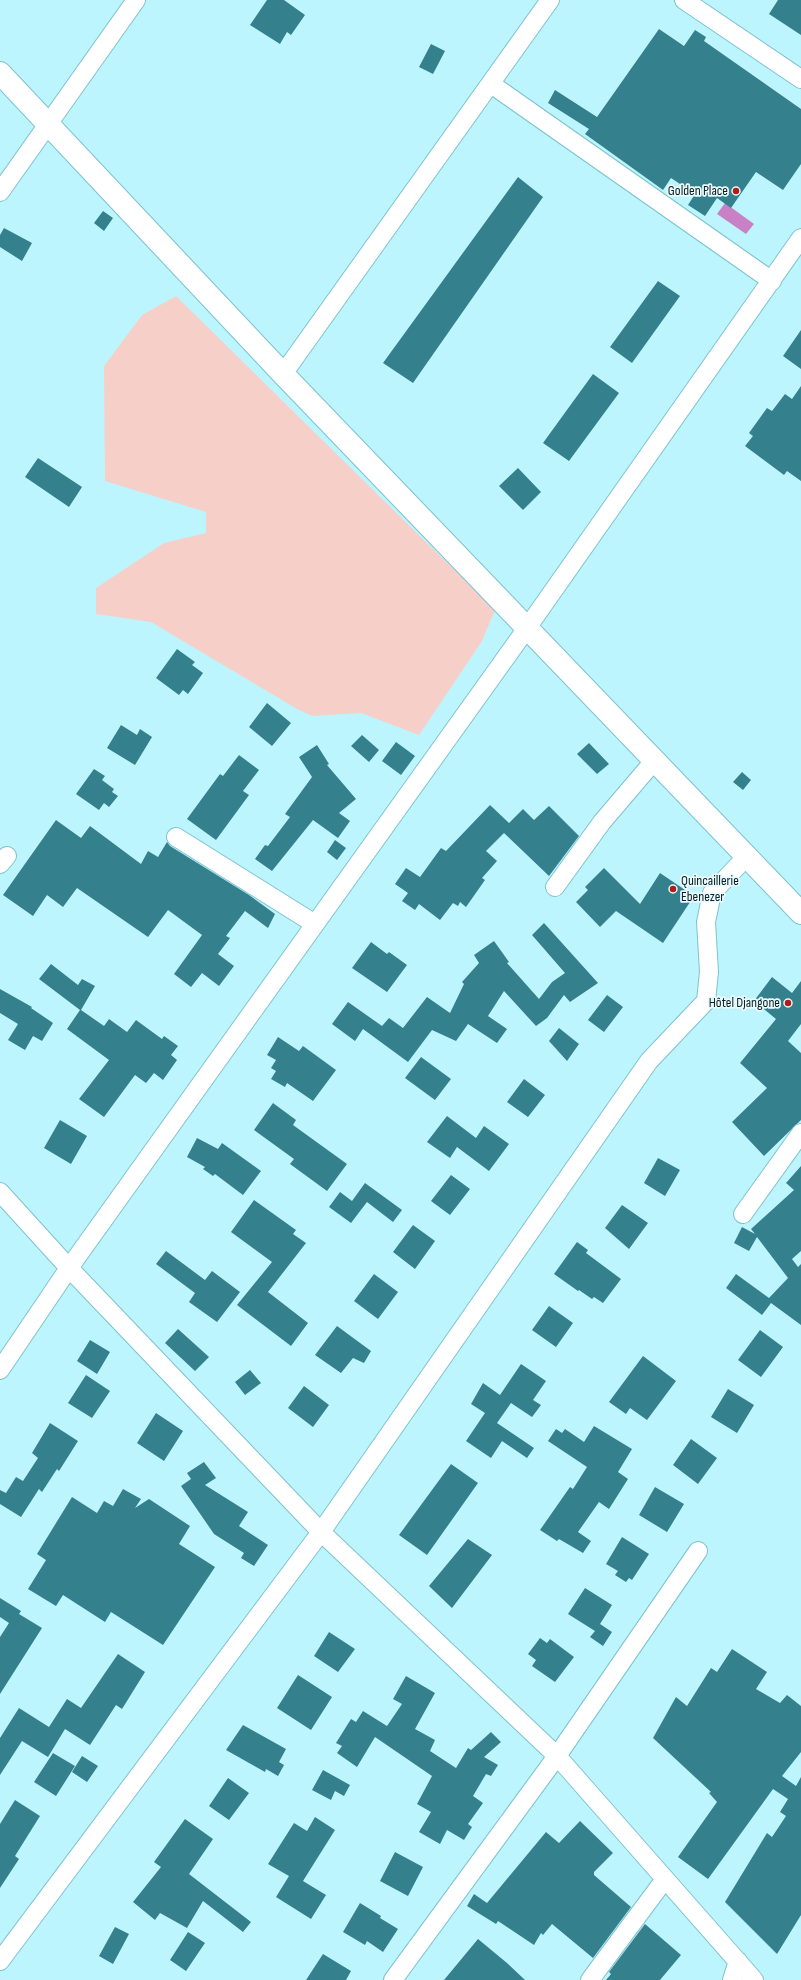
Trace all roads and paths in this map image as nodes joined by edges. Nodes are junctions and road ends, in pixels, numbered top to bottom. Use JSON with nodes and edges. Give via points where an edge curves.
{"nodes":[{"id":1,"x":136,"y":0,"type":"edge"},
{"id":2,"x":550,"y":0,"type":"edge"},
{"id":3,"x":684,"y":0,"type":"edge"},
{"id":4,"x":0,"y":73,"type":"edge"},
{"id":5,"x":801,"y":79,"type":"edge"},
{"id":6,"x":491,"y":84,"type":"junction"},
{"id":7,"x":48,"y":124,"type":"junction"},
{"id":8,"x":0,"y":192,"type":"edge"},
{"id":9,"x":801,"y":238,"type":"edge"},
{"id":10,"x":772,"y":281,"type":"junction"},
{"id":11,"x":283,"y":374,"type":"junction"},
{"id":12,"x":527,"y":628,"type":"junction"},
{"id":13,"x":654,"y":761,"type":"junction"},
{"id":14,"x":176,"y":836,"type":"dead end"},
{"id":15,"x":746,"y":856,"type":"junction"},
{"id":16,"x":555,"y":887,"type":"dead end"},
{"id":17,"x":801,"y":913,"type":"edge"},
{"id":18,"x":315,"y":924,"type":"junction"},
{"id":19,"x":801,"y":1132,"type":"edge"},
{"id":20,"x":0,"y":1192,"type":"edge"},
{"id":21,"x":743,"y":1214,"type":"dead end"},
{"id":22,"x":69,"y":1268,"type":"junction"},
{"id":23,"x":0,"y":1370,"type":"edge"},
{"id":24,"x":321,"y":1532,"type":"junction"},
{"id":25,"x":698,"y":1551,"type":"dead end"},
{"id":26,"x":556,"y":1756,"type":"junction"},
{"id":27,"x":666,"y":1879,"type":"junction"},
{"id":28,"x":0,"y":1961,"type":"edge"},
{"id":29,"x":738,"y":1961,"type":"junction"},
{"id":30,"x":393,"y":1980,"type":"edge"},
{"id":31,"x":590,"y":1980,"type":"edge"},
{"id":32,"x":732,"y":1980,"type":"edge"},
{"id":33,"x":754,"y":1980,"type":"edge"}],
"edges":[{"from":1,"to":7,"type":"street"},
{"from":2,"to":6,"type":"street"},
{"from":3,"to":5,"type":"street"},
{"from":4,"to":7,"type":"street"},
{"from":6,"to":10,"type":"street"},
{"from":6,"to":11,"type":"street"},
{"from":7,"to":8,"type":"street"},
{"from":7,"to":11,"type":"street"},
{"from":9,"to":10,"type":"street"},
{"from":10,"to":12,"type":"street"},
{"from":11,"to":12,"type":"street"},
{"from":12,"to":13,"type":"street"},
{"from":12,"to":18,"type":"street"},
{"from":13,"to":15,"type":"street"},
{"from":13,"to":16,"type":"street","via":[[602,822]]},
{"from":14,"to":18,"type":"street"},
{"from":15,"to":17,"type":"street"},
{"from":15,"to":24,"type":"street","via":[[712,893],[706,922],[709,972],[706,1001],[649,1061]]},
{"from":18,"to":22,"type":"street"},
{"from":19,"to":21,"type":"street"},
{"from":20,"to":22,"type":"street"},
{"from":22,"to":23,"type":"street"},
{"from":22,"to":24,"type":"street"},
{"from":24,"to":26,"type":"street"},
{"from":24,"to":28,"type":"street"},
{"from":25,"to":26,"type":"street"},
{"from":26,"to":27,"type":"street"},
{"from":26,"to":30,"type":"street"},
{"from":27,"to":29,"type":"street"},
{"from":27,"to":31,"type":"street"},
{"from":29,"to":32,"type":"street"},
{"from":29,"to":33,"type":"street"}]}
